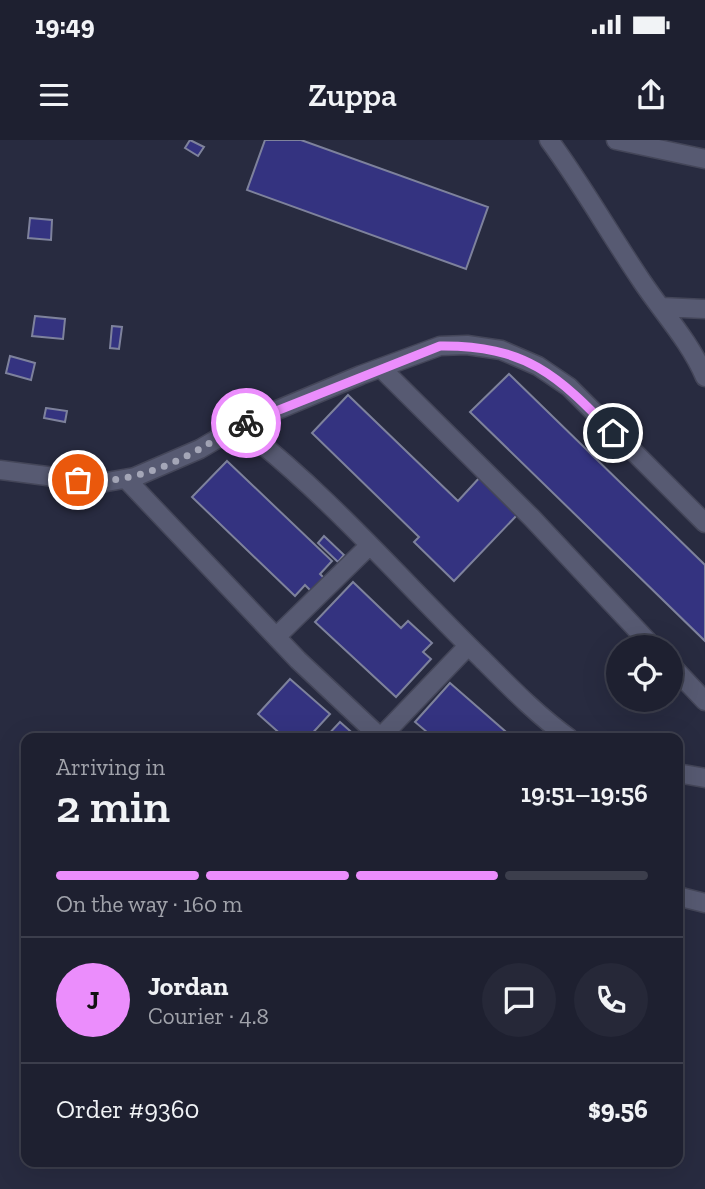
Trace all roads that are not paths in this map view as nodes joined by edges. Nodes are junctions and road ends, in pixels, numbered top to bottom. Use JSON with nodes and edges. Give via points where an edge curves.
{"nodes":[{"id":1,"x":549,"y":140,"type":"edge"},
{"id":2,"x":616,"y":140,"type":"edge"},
{"id":3,"x":705,"y":159,"type":"edge"},
{"id":4,"x":661,"y":307,"type":"junction"},
{"id":5,"x":705,"y":309,"type":"edge"},
{"id":6,"x":381,"y":368,"type":"junction"},
{"id":7,"x":705,"y":377,"type":"edge"},
{"id":8,"x":239,"y":426,"type":"junction"},
{"id":9,"x":0,"y":470,"type":"edge"},
{"id":10,"x":126,"y":479,"type":"junction"},
{"id":11,"x":705,"y":523,"type":"edge"},
{"id":12,"x":370,"y":545,"type":"junction"},
{"id":13,"x":642,"y":635,"type":"edge"},
{"id":14,"x":276,"y":637,"type":"junction"},
{"id":15,"x":468,"y":646,"type":"junction"},
{"id":16,"x":683,"y":678,"type":"edge"},
{"id":17,"x":705,"y":701,"type":"edge"},
{"id":18,"x":376,"y":733,"type":"edge"},
{"id":19,"x":386,"y":733,"type":"edge"},
{"id":20,"x":562,"y":733,"type":"edge"},
{"id":21,"x":683,"y":774,"type":"edge"},
{"id":22,"x":705,"y":778,"type":"edge"},
{"id":23,"x":683,"y":898,"type":"edge"},
{"id":24,"x":705,"y":904,"type":"edge"}],
"edges":[{"from":1,"to":4,"type":"street"},
{"from":2,"to":3,"type":"street"},
{"from":4,"to":5,"type":"street"},
{"from":4,"to":7,"type":"street"},
{"from":6,"to":8,"type":"street"},
{"from":6,"to":11,"type":"street","via":[[440,346],[467,345],[501,350],[538,366],[569,387]]},
{"from":6,"to":13,"type":"street"},
{"from":8,"to":10,"type":"street","via":[[200,449]]},
{"from":8,"to":12,"type":"street","via":[[274,452]]},
{"from":9,"to":10,"type":"street","via":[[101,483]]},
{"from":10,"to":14,"type":"street"},
{"from":12,"to":14,"type":"street"},
{"from":12,"to":15,"type":"street"},
{"from":14,"to":18,"type":"street"},
{"from":15,"to":19,"type":"street"},
{"from":15,"to":20,"type":"street"},
{"from":16,"to":17,"type":"street"},
{"from":21,"to":22,"type":"street"},
{"from":23,"to":24,"type":"street"}]}
